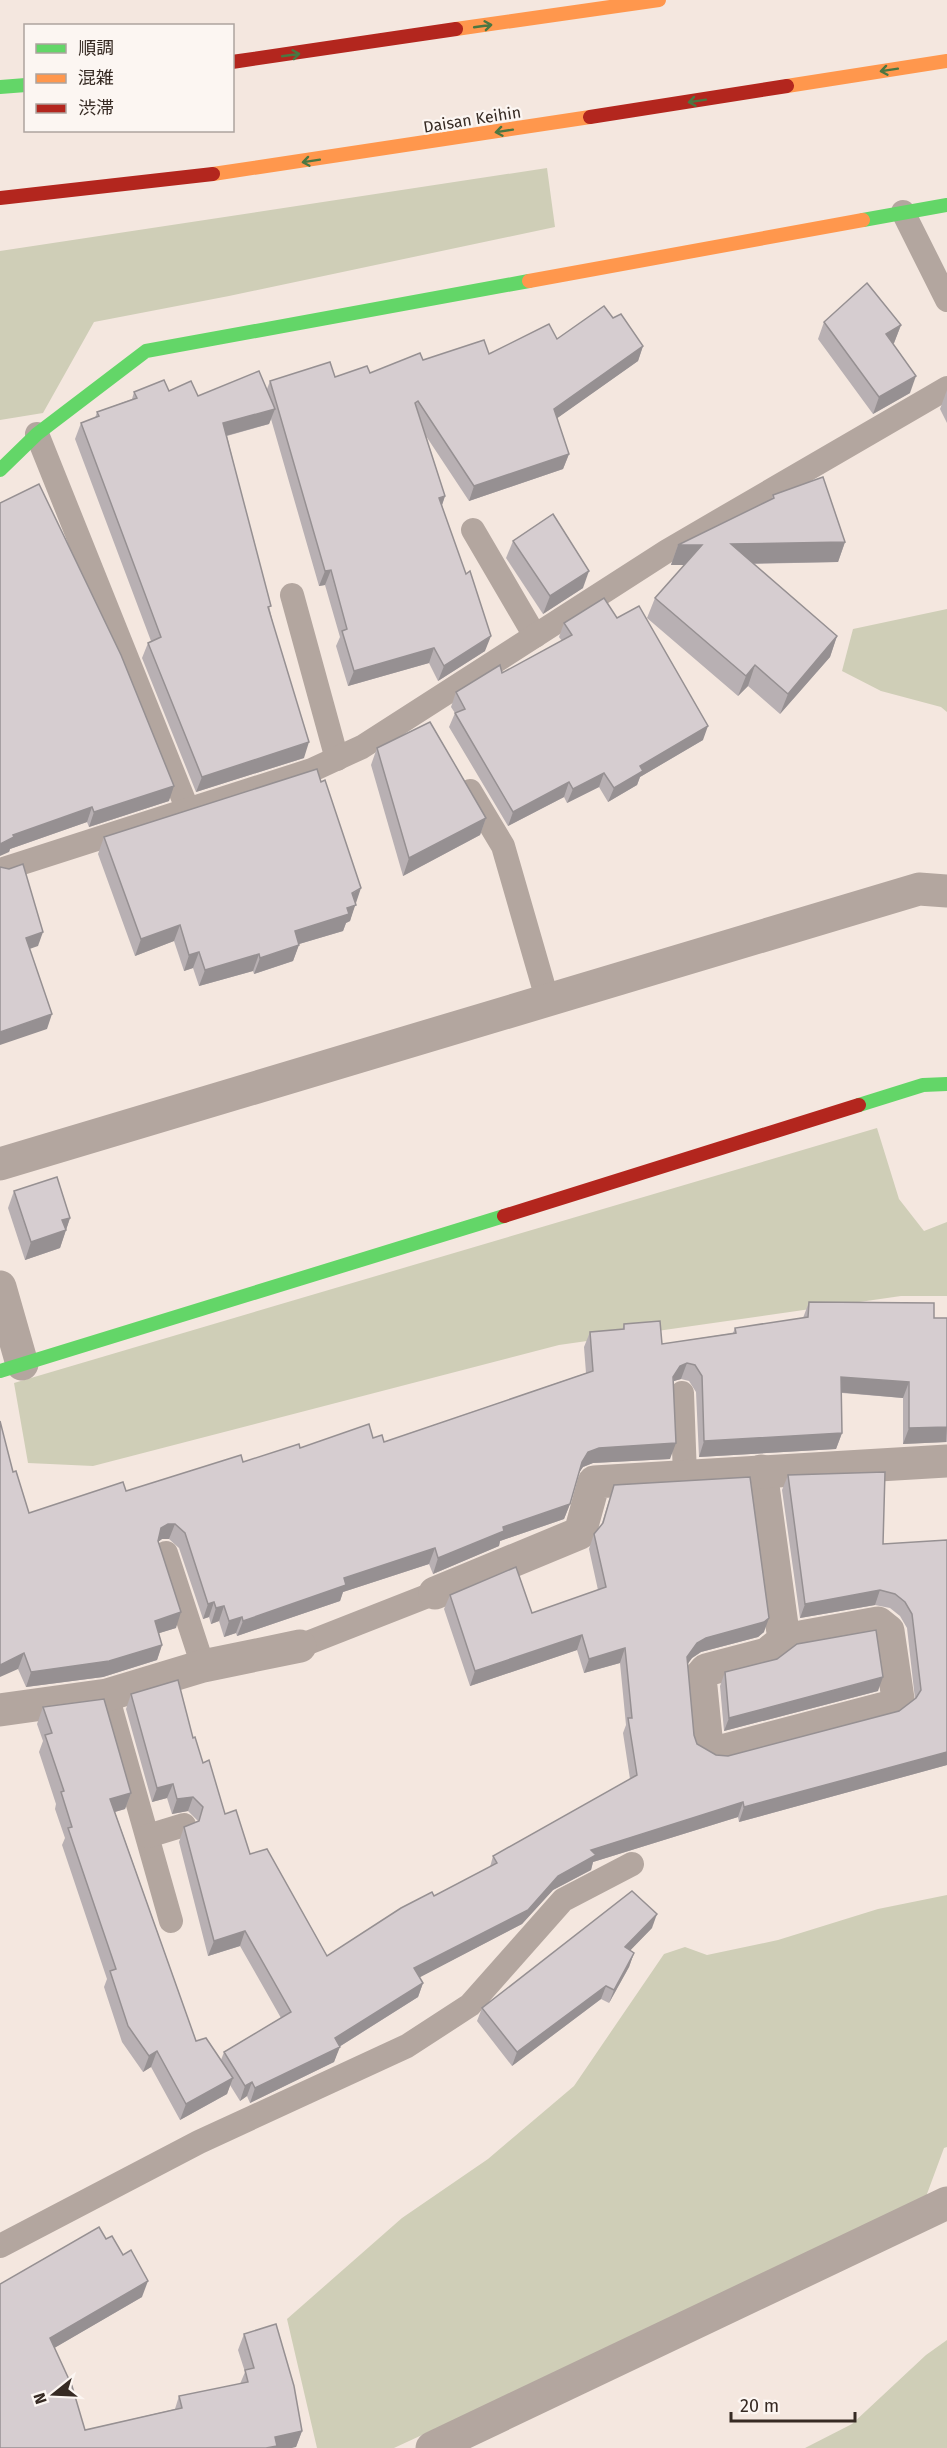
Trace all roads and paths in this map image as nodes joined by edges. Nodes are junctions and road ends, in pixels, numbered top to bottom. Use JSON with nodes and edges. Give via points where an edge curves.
{"nodes":[{"id":1,"x":659,"y":0,"type":"edge"},
{"id":2,"x":947,"y":61,"type":"edge"},
{"id":3,"x":234,"y":62,"type":"edge"},
{"id":4,"x":24,"y":84,"type":"edge"},
{"id":5,"x":0,"y":87,"type":"edge"},
{"id":6,"x":0,"y":198,"type":"edge"},
{"id":7,"x":947,"y":204,"type":"edge"},
{"id":8,"x":903,"y":212,"type":"junction"},
{"id":9,"x":947,"y":300,"type":"edge"},
{"id":10,"x":947,"y":388,"type":"edge"},
{"id":11,"x":37,"y":434,"type":"junction"},
{"id":12,"x":0,"y":470,"type":"edge"},
{"id":13,"x":473,"y":530,"type":"dead end"},
{"id":14,"x":292,"y":595,"type":"dead end"},
{"id":15,"x":535,"y":636,"type":"junction"},
{"id":16,"x":337,"y":759,"type":"junction"},
{"id":17,"x":456,"y":768,"type":"edge"},
{"id":18,"x":187,"y":808,"type":"junction"},
{"id":19,"x":0,"y":870,"type":"edge"},
{"id":20,"x":947,"y":891,"type":"edge"},
{"id":21,"x":548,"y":1002,"type":"junction"},
{"id":22,"x":947,"y":1084,"type":"edge"},
{"id":23,"x":0,"y":1164,"type":"edge"},
{"id":24,"x":0,"y":1287,"type":"edge"},
{"id":25,"x":11,"y":1367,"type":"edge"},
{"id":26,"x":682,"y":1394,"type":"dead end"},
{"id":27,"x":947,"y":1461,"type":"edge"},
{"id":28,"x":761,"y":1471,"type":"junction"},
{"id":29,"x":685,"y":1476,"type":"junction"},
{"id":30,"x":166,"y":1553,"type":"dead end"},
{"id":31,"x":435,"y":1593,"type":"joint"},
{"id":32,"x":784,"y":1640,"type":"junction"},
{"id":33,"x":300,"y":1646,"type":"joint"},
{"id":34,"x":203,"y":1666,"type":"junction"},
{"id":35,"x":107,"y":1695,"type":"junction"},
{"id":36,"x":0,"y":1710,"type":"edge"},
{"id":37,"x":184,"y":1826,"type":"edge"},
{"id":38,"x":148,"y":1836,"type":"junction"},
{"id":39,"x":632,"y":1864,"type":"dead end"},
{"id":40,"x":171,"y":1921,"type":"dead end"},
{"id":41,"x":947,"y":2203,"type":"edge"},
{"id":42,"x":0,"y":2246,"type":"edge"},
{"id":43,"x":432,"y":2448,"type":"edge"}],
"edges":[{"from":3,"to":1,"type":"main road","one_way":true},
{"from":2,"to":6,"type":"main road","name":"Daisan Keihin","one_way":true,"via":[[252,170]]},
{"from":4,"to":5,"type":"main road"},
{"from":7,"to":8,"type":"main road"},
{"from":8,"to":9,"type":"lane"},
{"from":8,"to":11,"type":"main road","via":[[146,351]]},
{"from":10,"to":15,"type":"lane","via":[[667,551]]},
{"from":11,"to":12,"type":"main road"},
{"from":11,"to":18,"type":"lane"},
{"from":13,"to":15,"type":"lane"},
{"from":14,"to":16,"type":"lane"},
{"from":15,"to":16,"type":"lane","via":[[427,719]]},
{"from":16,"to":18,"type":"lane"},
{"from":17,"to":21,"type":"lane","via":[[503,846]]},
{"from":18,"to":19,"type":"lane"},
{"from":20,"to":21,"type":"street","via":[[919,889]]},
{"from":21,"to":23,"type":"street"},
{"from":22,"to":25,"type":"main road","via":[[923,1085]]},
{"from":24,"to":25,"type":"street"},
{"from":26,"to":29,"type":"lane"},
{"from":27,"to":28,"type":"street"},
{"from":28,"to":29,"type":"street"},
{"from":28,"to":32,"type":"street"},
{"from":29,"to":31,"type":"street","via":[[594,1482],[580,1533]]},
{"from":30,"to":34,"type":"lane"},
{"from":31,"to":33,"type":"lane"},
{"from":32,"to":32,"type":"street","via":[[878,1623],[888,1631],[898,1699],[889,1707],[718,1752],[707,1747],[700,1677],[706,1670],[767,1654]]},
{"from":33,"to":34,"type":"street"},
{"from":34,"to":35,"type":"street"},
{"from":35,"to":36,"type":"street"},
{"from":35,"to":38,"type":"lane"},
{"from":37,"to":38,"type":"lane"},
{"from":38,"to":40,"type":"lane"},
{"from":39,"to":42,"type":"lane","via":[[563,1900],[470,2005],[407,2046],[199,2142]]},
{"from":41,"to":43,"type":"street"}]}
